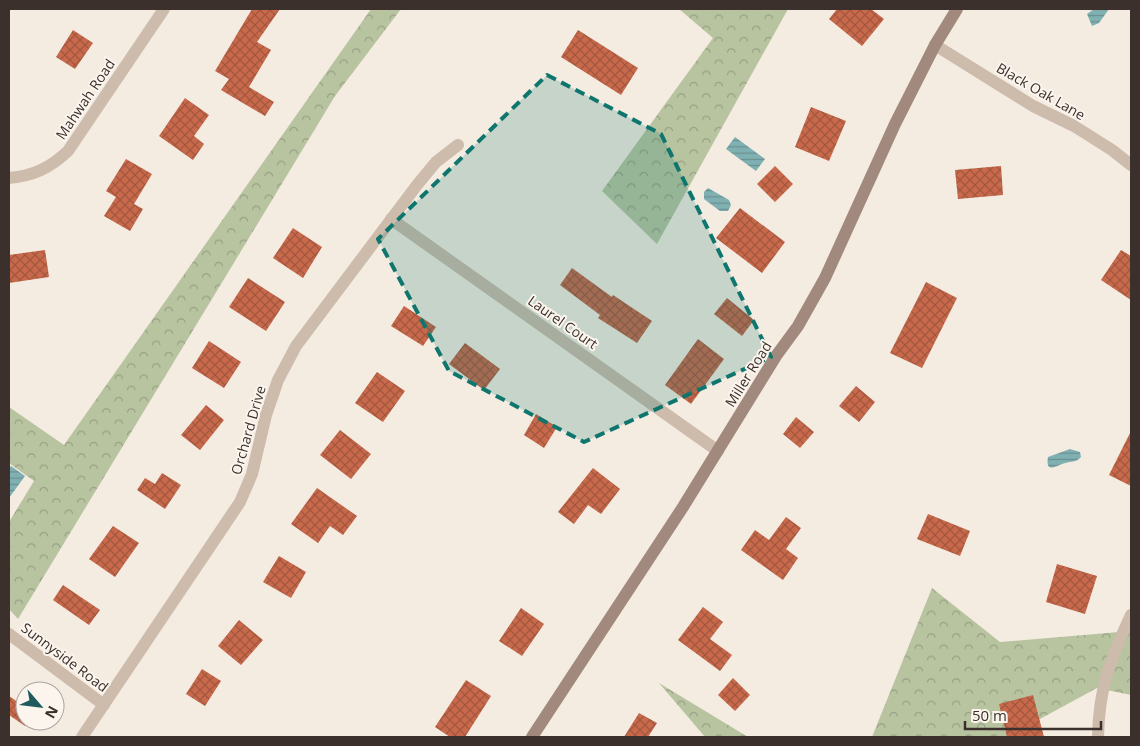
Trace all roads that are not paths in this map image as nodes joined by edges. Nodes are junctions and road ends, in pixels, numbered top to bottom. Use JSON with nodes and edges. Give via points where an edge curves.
{"nodes":[{"id":1,"x":164,"y":9,"type":"edge"},
{"id":2,"x":957,"y":9,"type":"edge"},
{"id":3,"x":935,"y":45,"type":"junction"},
{"id":4,"x":458,"y":145,"type":"dead end"},
{"id":5,"x":1131,"y":165,"type":"edge"},
{"id":6,"x":9,"y":178,"type":"edge"},
{"id":7,"x":391,"y":219,"type":"junction"},
{"id":8,"x":718,"y":450,"type":"junction"},
{"id":9,"x":1131,"y":616,"type":"edge"},
{"id":10,"x":9,"y":634,"type":"edge"},
{"id":11,"x":104,"y":705,"type":"junction"},
{"id":12,"x":82,"y":737,"type":"edge"},
{"id":13,"x":532,"y":737,"type":"edge"},
{"id":14,"x":1098,"y":737,"type":"edge"}],
"edges":[{"from":1,"to":6,"type":"street","name":"Mahwah Road","via":[[68,151],[40,172]]},
{"from":2,"to":3,"type":"street","name":"Miller Road"},
{"from":3,"to":5,"type":"street","name":"Black Oak Lane","via":[[1034,106],[1074,126]]},
{"from":3,"to":8,"type":"street","name":"Miller Road","via":[[824,278],[798,326]]},
{"from":4,"to":7,"type":"street","name":"Orchard Drive","via":[[436,162]]},
{"from":7,"to":8,"type":"street","name":"Laurel Court"},
{"from":7,"to":11,"type":"street","name":"Orchard Drive","via":[[296,346],[278,380],[252,474],[240,502]]},
{"from":8,"to":13,"type":"street","name":"Miller Road"},
{"from":9,"to":14,"type":"street","via":[[1113,653],[1104,682],[1098,712]]},
{"from":10,"to":11,"type":"street","name":"Sunnyside Road"},
{"from":11,"to":12,"type":"street","name":"Orchard Drive"}]}
